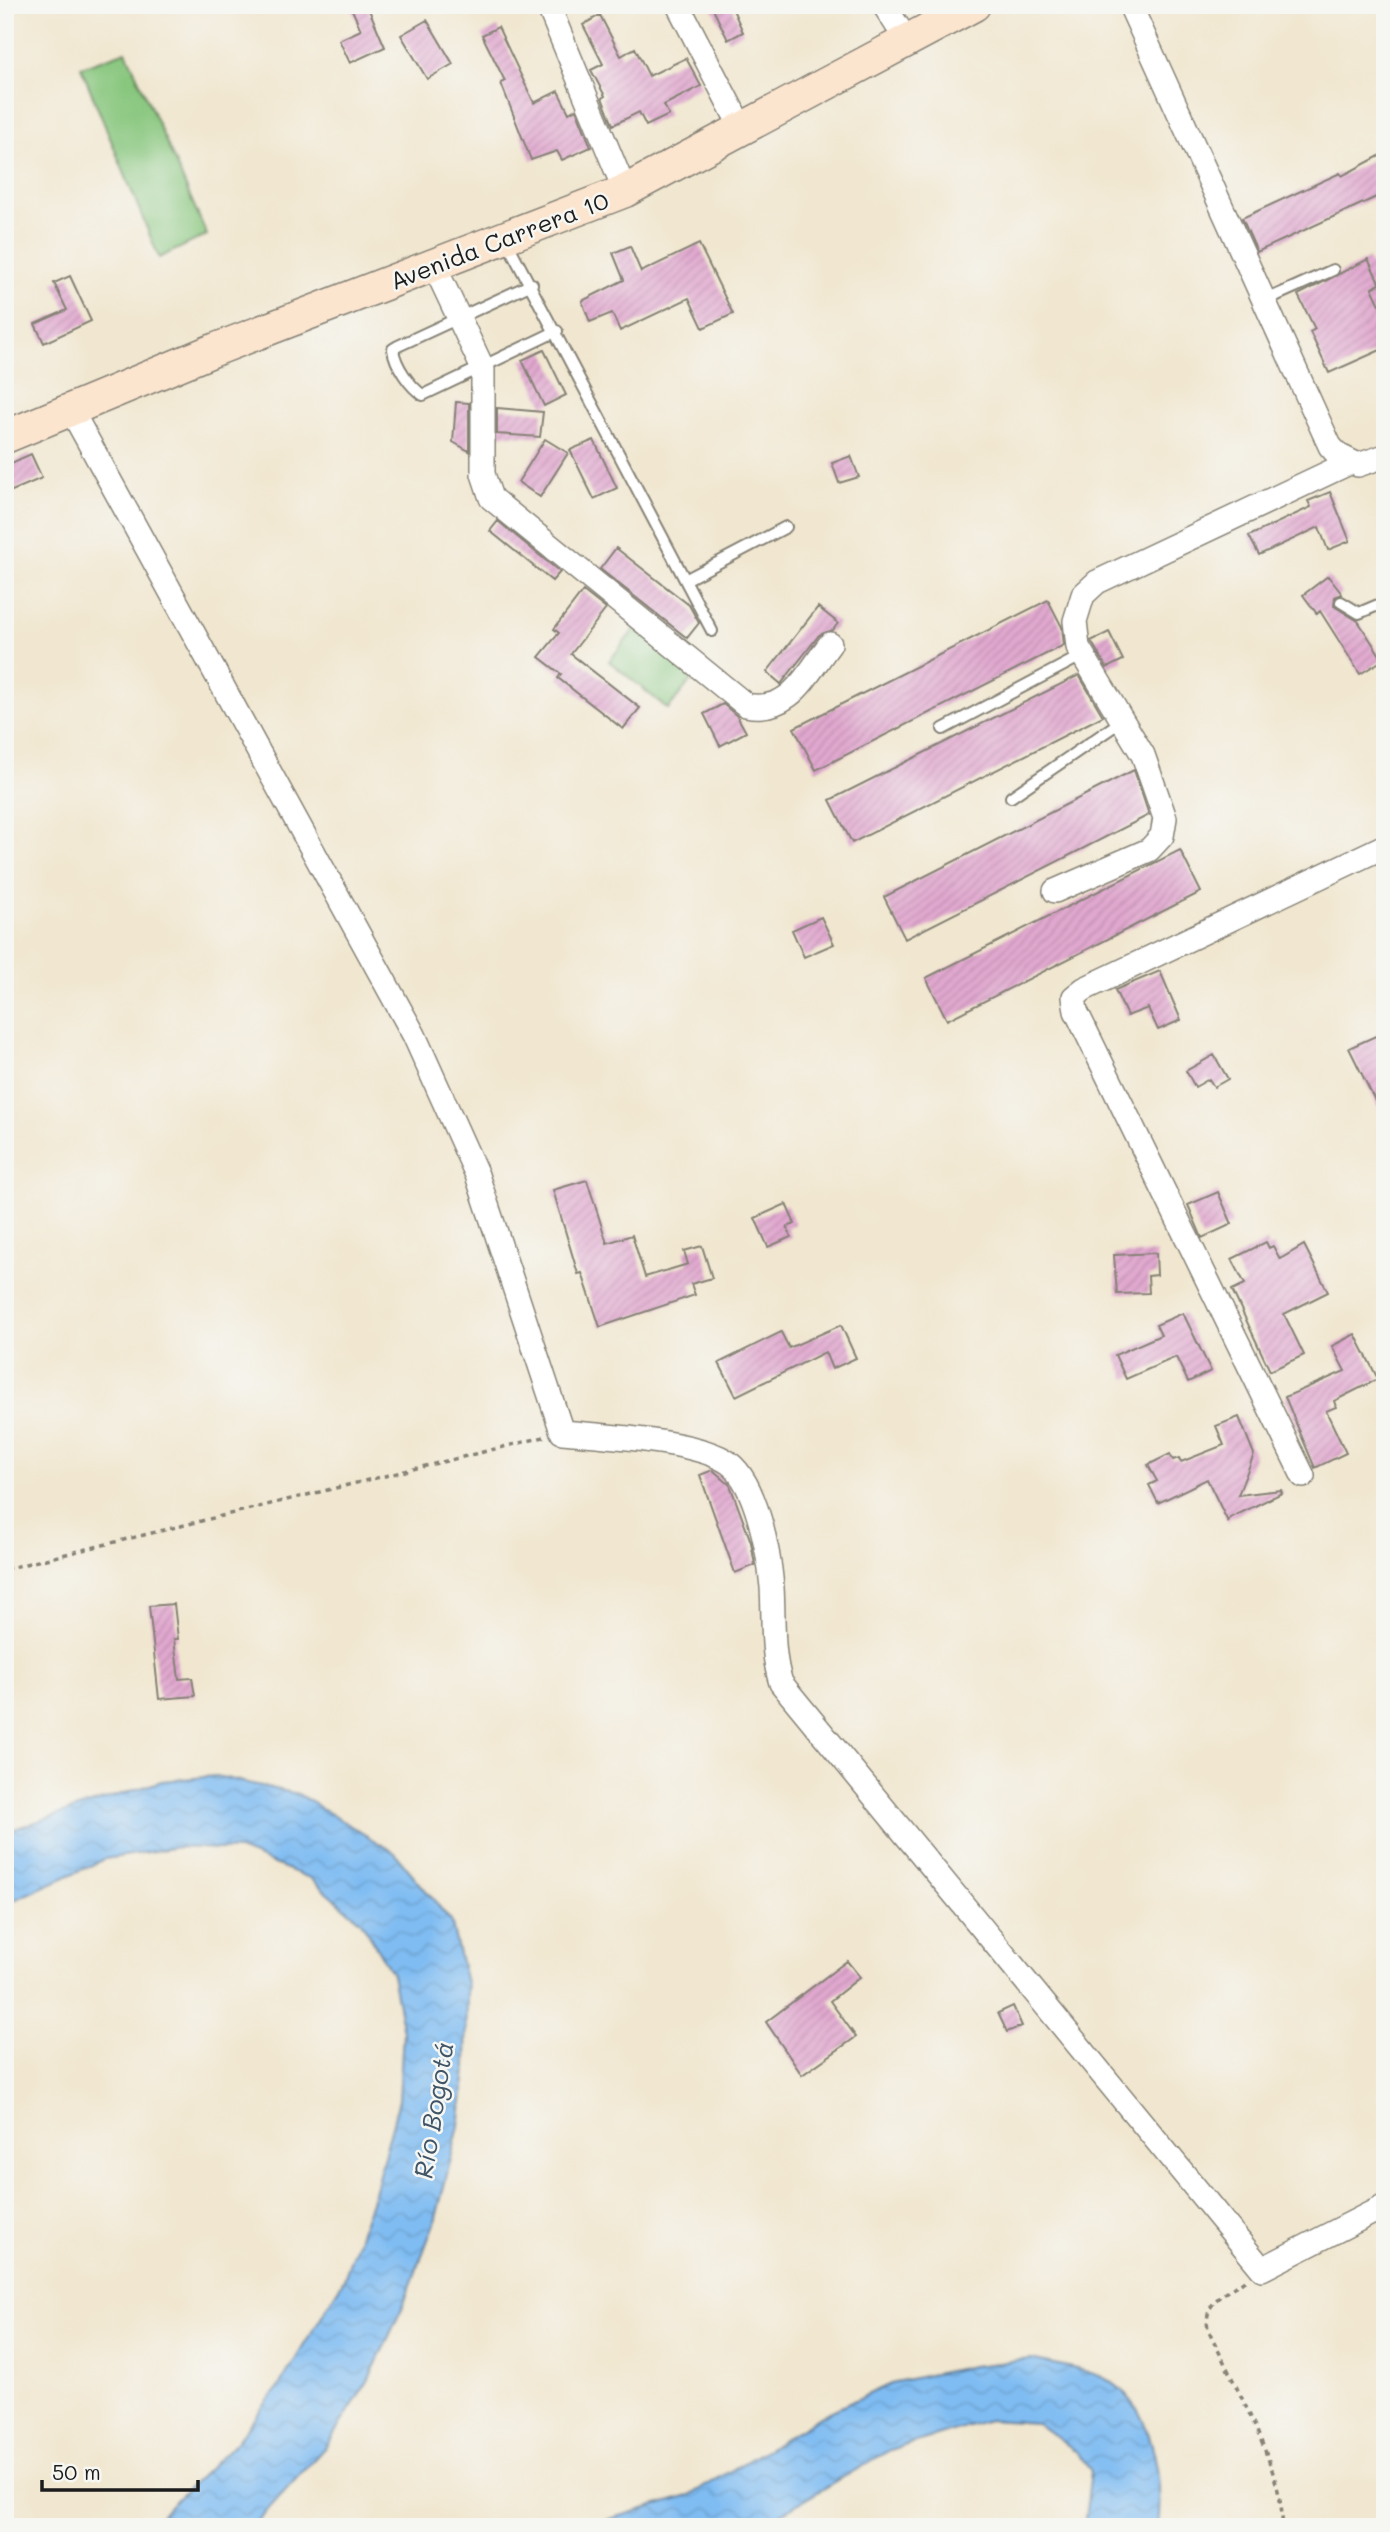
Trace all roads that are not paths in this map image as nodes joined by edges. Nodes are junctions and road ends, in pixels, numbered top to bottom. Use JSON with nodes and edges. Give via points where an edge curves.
{"nodes":[{"id":1,"x":548,"y":5,"type":"edge"},
{"id":2,"x":678,"y":5,"type":"edge"},
{"id":3,"x":884,"y":5,"type":"edge"},
{"id":4,"x":974,"y":5,"type":"edge"},
{"id":5,"x":1130,"y":5,"type":"edge"},
{"id":6,"x":907,"y":41,"type":"junction"},
{"id":7,"x":741,"y":129,"type":"junction"},
{"id":8,"x":625,"y":191,"type":"junction"},
{"id":9,"x":505,"y":238,"type":"junction"},
{"id":10,"x":434,"y":265,"type":"junction"},
{"id":11,"x":1332,"y":270,"type":"dead end"},
{"id":12,"x":532,"y":284,"type":"junction"},
{"id":13,"x":1266,"y":300,"type":"junction"},
{"id":14,"x":459,"y":317,"type":"junction"},
{"id":15,"x":557,"y":331,"type":"junction"},
{"id":16,"x":483,"y":369,"type":"junction"},
{"id":17,"x":70,"y":408,"type":"junction"},
{"id":18,"x":7,"y":432,"type":"edge"},
{"id":19,"x":1385,"y":456,"type":"edge"},
{"id":20,"x":1349,"y":463,"type":"junction"},
{"id":21,"x":786,"y":527,"type":"dead end"},
{"id":22,"x":687,"y":579,"type":"junction"},
{"id":23,"x":1341,"y":602,"type":"dead end"},
{"id":24,"x":1385,"y":603,"type":"edge"},
{"id":25,"x":712,"y":631,"type":"dead end"},
{"id":26,"x":830,"y":644,"type":"dead end"},
{"id":27,"x":1083,"y":655,"type":"junction"},
{"id":28,"x":1123,"y":720,"type":"junction"},
{"id":29,"x":943,"y":729,"type":"dead end"},
{"id":30,"x":1011,"y":797,"type":"dead end"},
{"id":31,"x":1385,"y":846,"type":"edge"},
{"id":32,"x":1055,"y":891,"type":"dead end"},
{"id":33,"x":1303,"y":1476,"type":"dead end"},
{"id":34,"x":1385,"y":2206,"type":"edge"}],
"edges":[{"from":1,"to":8,"type":"street"},
{"from":2,"to":7,"type":"street"},
{"from":3,"to":6,"type":"street"},
{"from":4,"to":6,"type":"street","name":"Avenida Carrera 10"},
{"from":5,"to":13,"type":"street"},
{"from":6,"to":7,"type":"street","name":"Avenida Carrera 10"},
{"from":7,"to":8,"type":"street","name":"Avenida Carrera 10"},
{"from":8,"to":9,"type":"street","name":"Avenida Carrera 10"},
{"from":9,"to":10,"type":"street","name":"Avenida Carrera 10"},
{"from":9,"to":12,"type":"lane"},
{"from":10,"to":14,"type":"street"},
{"from":10,"to":17,"type":"street","name":"Avenida Carrera 10","via":[[200,350]]},
{"from":11,"to":13,"type":"lane"},
{"from":12,"to":14,"type":"lane"},
{"from":12,"to":15,"type":"lane"},
{"from":13,"to":20,"type":"street","via":[[1330,446]]},
{"from":14,"to":16,"type":"street"},
{"from":14,"to":16,"type":"lane","via":[[393,349],[394,357],[414,390],[423,395]]},
{"from":15,"to":16,"type":"lane"},
{"from":15,"to":22,"type":"lane"},
{"from":16,"to":26,"type":"street","via":[[483,474],[491,498],[747,705],[764,709],[784,702]]},
{"from":17,"to":18,"type":"street","name":"Avenida Carrera 10"},
{"from":17,"to":34,"type":"street","via":[[414,1035],[477,1175],[562,1432],[669,1443],[728,1462],[740,1475],[765,1544],[775,1663],[781,1683],[1262,2269]]},
{"from":19,"to":20,"type":"street","via":[[1359,465]]},
{"from":20,"to":27,"type":"street","via":[[1097,582],[1083,595],[1075,621],[1077,647]]},
{"from":21,"to":22,"type":"lane"},
{"from":22,"to":25,"type":"lane"},
{"from":23,"to":24,"type":"lane","via":[[1359,613]]},
{"from":27,"to":28,"type":"street"},
{"from":27,"to":29,"type":"lane"},
{"from":28,"to":30,"type":"lane"},
{"from":28,"to":32,"type":"street","via":[[1143,755],[1165,818],[1162,836],[1149,850]]},
{"from":31,"to":33,"type":"street","via":[[1074,997],[1076,1011]]}]}
